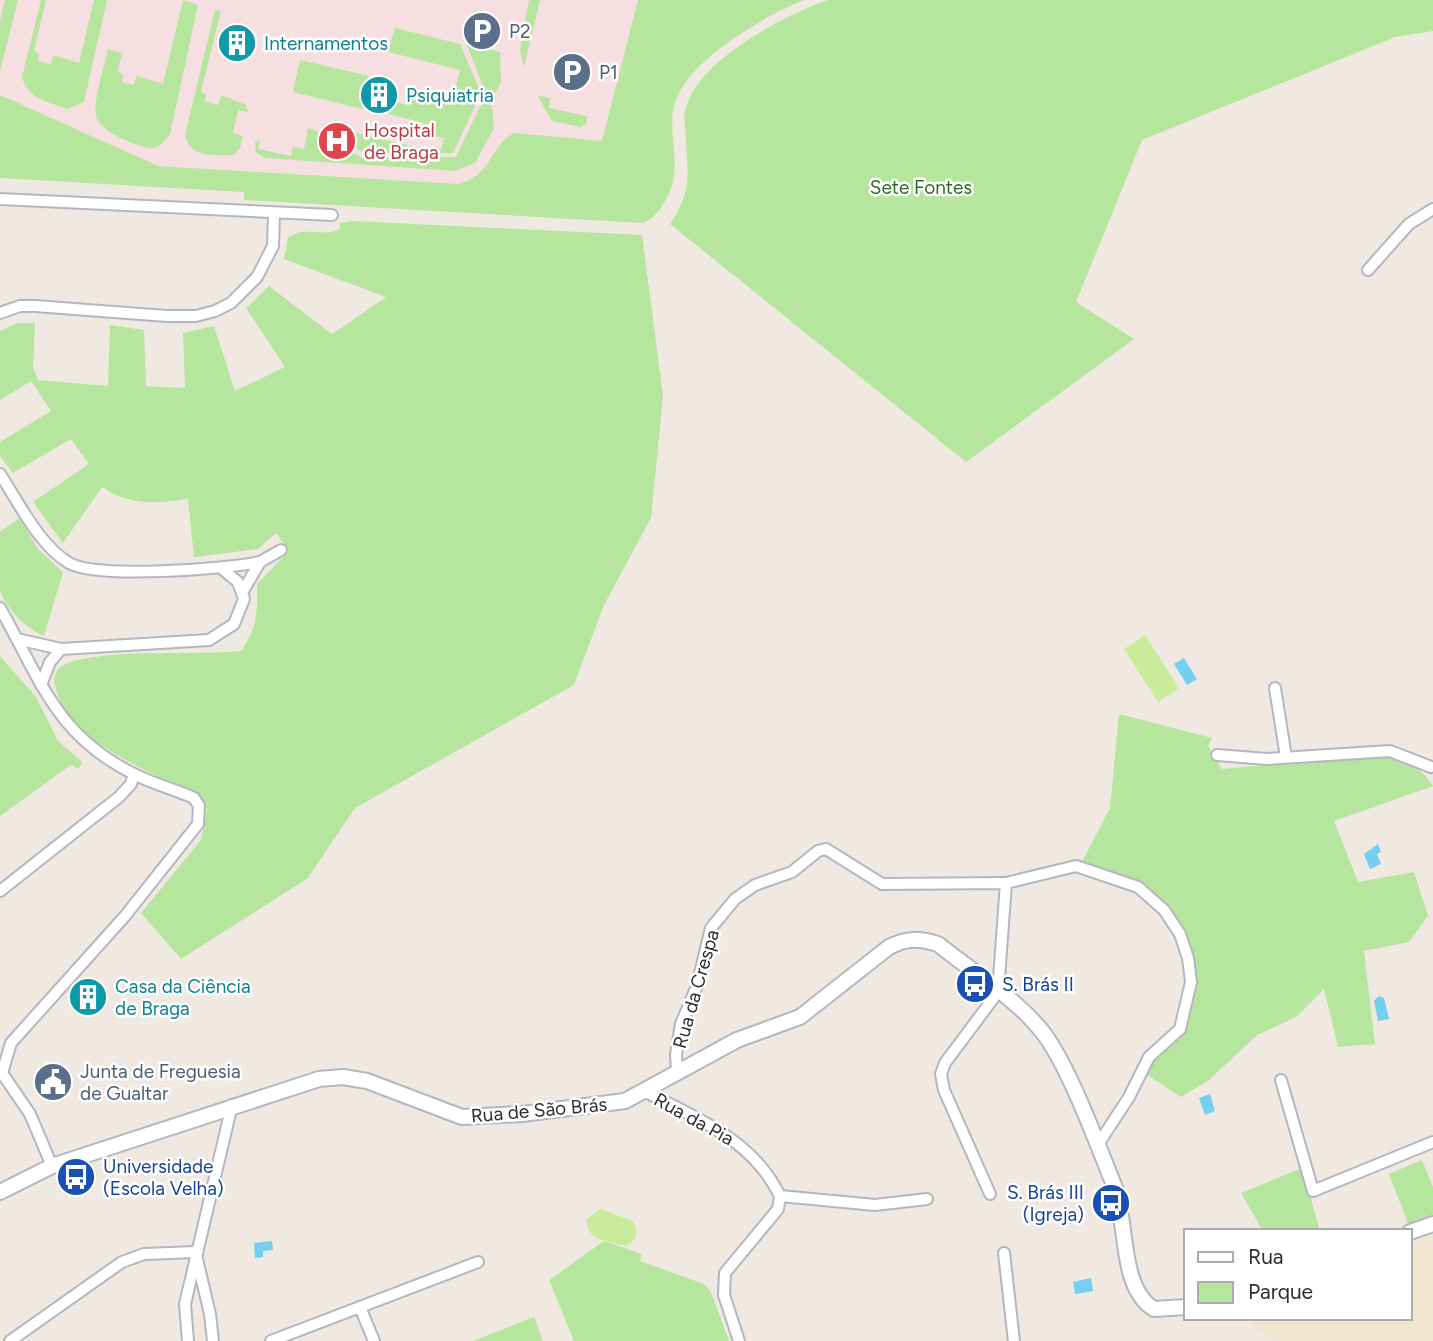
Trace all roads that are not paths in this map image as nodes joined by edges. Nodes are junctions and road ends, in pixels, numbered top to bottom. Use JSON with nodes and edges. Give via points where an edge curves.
{"nodes":[{"id":1,"x":0,"y":199,"type":"edge"},
{"id":2,"x":1433,"y":209,"type":"edge"},
{"id":3,"x":274,"y":214,"type":"junction"},
{"id":4,"x":332,"y":215,"type":"dead end"},
{"id":5,"x":1368,"y":270,"type":"dead end"},
{"id":6,"x":0,"y":313,"type":"edge"},
{"id":7,"x":0,"y":474,"type":"edge"},
{"id":8,"x":281,"y":550,"type":"dead end"},
{"id":9,"x":261,"y":562,"type":"junction"},
{"id":10,"x":221,"y":568,"type":"junction"},
{"id":11,"x":243,"y":591,"type":"junction"},
{"id":12,"x":0,"y":608,"type":"edge"},
{"id":13,"x":17,"y":639,"type":"junction"},
{"id":14,"x":61,"y":649,"type":"junction"},
{"id":15,"x":41,"y":685,"type":"junction"},
{"id":16,"x":1275,"y":688,"type":"dead end"},
{"id":17,"x":1217,"y":755,"type":"dead end"},
{"id":18,"x":1286,"y":757,"type":"junction"},
{"id":19,"x":1432,"y":767,"type":"edge"},
{"id":20,"x":134,"y":775,"type":"junction"},
{"id":21,"x":1006,"y":883,"type":"junction"},
{"id":22,"x":0,"y":891,"type":"edge"},
{"id":23,"x":998,"y":992,"type":"junction"},
{"id":24,"x":677,"y":1071,"type":"junction"},
{"id":25,"x":1,"y":1074,"type":"edge"},
{"id":26,"x":1281,"y":1080,"type":"dead end"},
{"id":27,"x":646,"y":1092,"type":"junction"},
{"id":28,"x":232,"y":1105,"type":"junction"},
{"id":29,"x":1433,"y":1142,"type":"edge"},
{"id":30,"x":1097,"y":1146,"type":"junction"},
{"id":31,"x":52,"y":1166,"type":"junction"},
{"id":32,"x":0,"y":1192,"type":"edge"},
{"id":33,"x":990,"y":1194,"type":"dead end"},
{"id":34,"x":780,"y":1196,"type":"junction"},
{"id":35,"x":927,"y":1199,"type":"dead end"},
{"id":36,"x":1433,"y":1224,"type":"edge"},
{"id":37,"x":1412,"y":1231,"type":"edge"},
{"id":38,"x":196,"y":1252,"type":"junction"},
{"id":39,"x":1004,"y":1253,"type":"dead end"},
{"id":40,"x":478,"y":1262,"type":"dead end"},
{"id":41,"x":360,"y":1307,"type":"junction"},
{"id":42,"x":1184,"y":1307,"type":"edge"},
{"id":43,"x":10,"y":1341,"type":"edge"},
{"id":44,"x":188,"y":1341,"type":"edge"},
{"id":45,"x":213,"y":1341,"type":"edge"},
{"id":46,"x":271,"y":1341,"type":"edge"},
{"id":47,"x":374,"y":1341,"type":"edge"},
{"id":48,"x":738,"y":1341,"type":"edge"},
{"id":49,"x":1014,"y":1341,"type":"edge"}],
"edges":[{"from":1,"to":3,"type":"street"},
{"from":2,"to":5,"type":"street","via":[[1409,224]]},
{"from":3,"to":4,"type":"street"},
{"from":3,"to":6,"type":"street","via":[[273,246],[257,277],[231,303],[215,311],[167,316],[20,306]]},
{"from":7,"to":10,"type":"street","via":[[42,536],[71,564],[99,570]]},
{"from":8,"to":9,"type":"street"},
{"from":9,"to":10,"type":"street"},
{"from":9,"to":11,"type":"street"},
{"from":10,"to":11,"type":"street"},
{"from":11,"to":14,"type":"street","via":[[242,608],[234,624],[209,640]]},
{"from":12,"to":13,"type":"street"},
{"from":13,"to":14,"type":"street"},
{"from":13,"to":15,"type":"street"},
{"from":14,"to":15,"type":"street"},
{"from":15,"to":20,"type":"street","via":[[71,729]]},
{"from":16,"to":18,"type":"street"},
{"from":17,"to":18,"type":"street"},
{"from":18,"to":19,"type":"street","via":[[1390,751]]},
{"from":20,"to":22,"type":"street","via":[[119,797]]},
{"from":20,"to":25,"type":"street","via":[[194,799],[199,806],[198,824],[125,916],[10,1042]]},
{"from":21,"to":23,"type":"street"},
{"from":21,"to":24,"type":"street","name":"Rua da Crespa","via":[[882,884],[826,849],[792,872],[755,885],[735,899],[711,928],[698,986],[681,1024]]},
{"from":21,"to":30,"type":"street","via":[[1076,866],[1138,887],[1164,910],[1180,934],[1191,982],[1180,1029],[1149,1057]]},
{"from":23,"to":24,"type":"street","name":"Rua de São Brás","via":[[938,944],[905,939],[800,1017],[737,1040]]},
{"from":23,"to":30,"type":"street","name":"Rua de São Brás","via":[[1058,1057]]},
{"from":23,"to":33,"type":"street","via":[[940,1074]]},
{"from":24,"to":27,"type":"street","name":"Rua de São Brás"},
{"from":25,"to":31,"type":"street","via":[[30,1114]]},
{"from":26,"to":29,"type":"street","via":[[1313,1191]]},
{"from":27,"to":28,"type":"street","name":"Rua de São Brás","via":[[625,1101],[462,1117],[367,1081],[343,1077],[319,1079]]},
{"from":27,"to":34,"type":"street","name":"Rua da Pia","via":[[728,1135],[754,1157]]},
{"from":28,"to":31,"type":"street","name":"Rua de São Brás"},
{"from":28,"to":38,"type":"street"},
{"from":30,"to":42,"type":"street","name":"Rua de São Brás","via":[[1115,1188],[1131,1280],[1138,1293],[1154,1309]]},
{"from":31,"to":32,"type":"street","name":"Rua de São Brás"},
{"from":34,"to":35,"type":"street","via":[[875,1205]]},
{"from":34,"to":48,"type":"street","via":[[778,1209],[725,1273],[724,1295]]},
{"from":36,"to":37,"type":"street"},
{"from":38,"to":43,"type":"street","via":[[144,1254],[122,1262]]},
{"from":38,"to":44,"type":"street","via":[[185,1304]]},
{"from":38,"to":45,"type":"street"},
{"from":39,"to":49,"type":"street"},
{"from":40,"to":41,"type":"street"},
{"from":41,"to":46,"type":"street"},
{"from":41,"to":47,"type":"street"}]}
